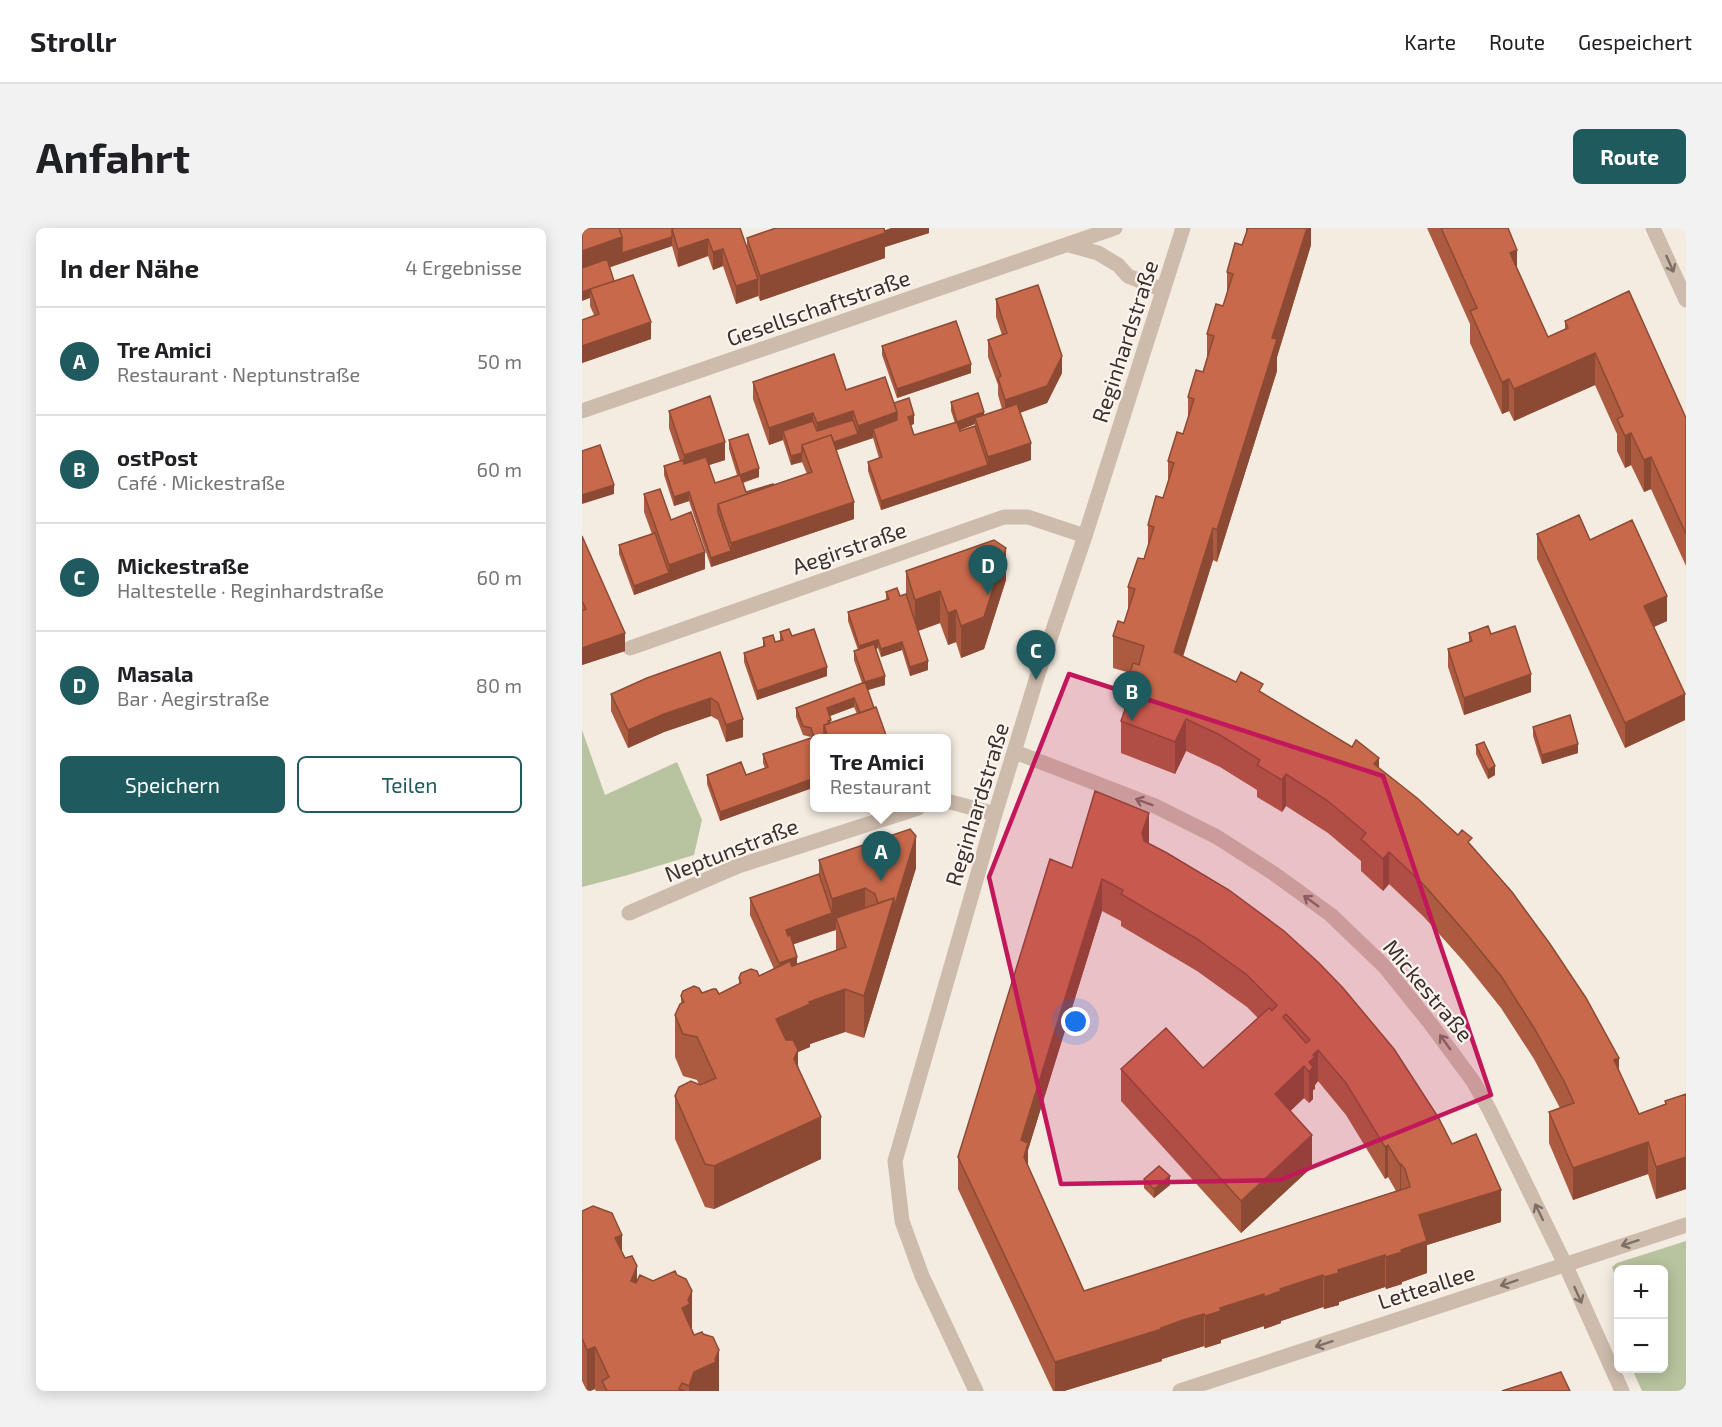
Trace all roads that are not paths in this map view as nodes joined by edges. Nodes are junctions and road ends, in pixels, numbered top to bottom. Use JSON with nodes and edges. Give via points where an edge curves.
{"nodes":[{"id":1,"x":1115,"y":228,"type":"edge"},
{"id":2,"x":1183,"y":228,"type":"edge"},
{"id":3,"x":1653,"y":228,"type":"edge"},
{"id":4,"x":1069,"y":245,"type":"junction"},
{"id":5,"x":1163,"y":290,"type":"junction"},
{"id":6,"x":1686,"y":300,"type":"edge"},
{"id":7,"x":582,"y":411,"type":"edge"},
{"id":8,"x":1086,"y":536,"type":"junction"},
{"id":9,"x":630,"y":648,"type":"dead end"},
{"id":10,"x":1015,"y":752,"type":"junction"},
{"id":11,"x":951,"y":802,"type":"edge"},
{"id":12,"x":903,"y":812,"type":"edge"},
{"id":13,"x":995,"y":814,"type":"junction"},
{"id":14,"x":629,"y":913,"type":"dead end"},
{"id":15,"x":1686,"y":1225,"type":"edge"},
{"id":16,"x":1565,"y":1264,"type":"junction"},
{"id":17,"x":976,"y":1391,"type":"edge"},
{"id":18,"x":1180,"y":1391,"type":"edge"},
{"id":19,"x":1622,"y":1391,"type":"edge"}],
"edges":[{"from":1,"to":4,"type":"street","name":"Gesellschaftstraße"},
{"from":2,"to":5,"type":"street","name":"Reginhardstraße"},
{"from":3,"to":6,"type":"street","one_way":true},
{"from":4,"to":5,"type":"street","via":[[1098,253],[1128,276]]},
{"from":4,"to":7,"type":"street","name":"Gesellschaftstraße"},
{"from":5,"to":8,"type":"street","name":"Reginhardstraße"},
{"from":8,"to":9,"type":"street","name":"Aegirstraße","via":[[1028,517],[1004,517]]},
{"from":8,"to":10,"type":"street","name":"Reginhardstraße"},
{"from":10,"to":13,"type":"street","name":"Reginhardstraße"},
{"from":16,"to":10,"type":"street","name":"Mickestraße","one_way":true,"via":[[1473,1081],[1385,967],[1331,915],[1217,837],[1155,806]]},
{"from":11,"to":13,"type":"street"},
{"from":12,"to":14,"type":"street","name":"Neptunstraße","via":[[738,866]]},
{"from":13,"to":17,"type":"street","name":"Reginhardstraße","via":[[895,1161],[902,1221],[922,1276]]},
{"from":15,"to":16,"type":"street","name":"Letteallee","one_way":true},
{"from":16,"to":18,"type":"street","name":"Letteallee","one_way":true},
{"from":16,"to":19,"type":"street","name":"Mickestraße","one_way":true}]}
